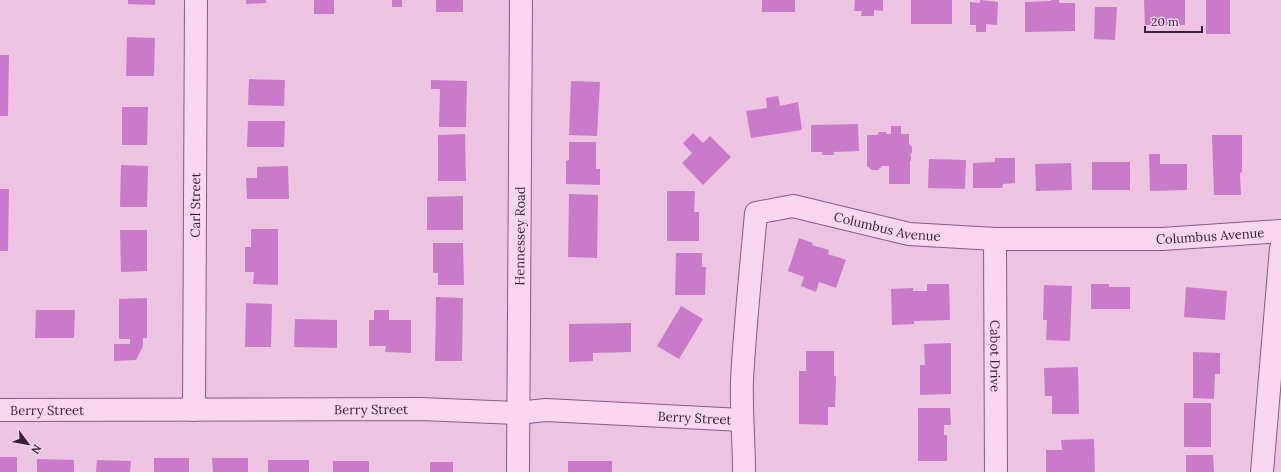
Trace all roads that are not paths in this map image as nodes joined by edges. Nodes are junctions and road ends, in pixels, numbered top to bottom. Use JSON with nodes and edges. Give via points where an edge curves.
{"nodes":[{"id":1,"x":196,"y":0,"type":"edge"},
{"id":2,"x":521,"y":0,"type":"edge"},
{"id":3,"x":1281,"y":231,"type":"edge"},
{"id":4,"x":995,"y":239,"type":"junction"},
{"id":5,"x":1281,"y":248,"type":"edge"},
{"id":6,"x":0,"y":410,"type":"edge"},
{"id":7,"x":194,"y":410,"type":"junction"},
{"id":8,"x":517,"y":413,"type":"junction"},
{"id":9,"x":742,"y":420,"type":"junction"},
{"id":10,"x":518,"y":472,"type":"edge"},
{"id":11,"x":744,"y":472,"type":"edge"},
{"id":12,"x":996,"y":472,"type":"edge"},
{"id":13,"x":1262,"y":472,"type":"edge"}],
"edges":[{"from":1,"to":7,"type":"street","name":"Carl Street"},
{"from":2,"to":8,"type":"street","name":"Hennessey Road"},
{"from":3,"to":4,"type":"street","name":"Columbus Avenue","via":[[1162,239]]},
{"from":4,"to":9,"type":"street","name":"Columbus Avenue","via":[[909,234],[793,206],[756,213],[742,381]]},
{"from":4,"to":12,"type":"street","name":"Cabot Drive"},
{"from":5,"to":13,"type":"street"},
{"from":6,"to":7,"type":"street","name":"Berry Street"},
{"from":7,"to":8,"type":"street","name":"Berry Street","via":[[420,409]]},
{"from":8,"to":9,"type":"street","name":"Berry Street","via":[[546,410]]},
{"from":8,"to":10,"type":"street","name":"Hennessey Road"},
{"from":9,"to":11,"type":"street","name":"Columbus Avenue"}]}
